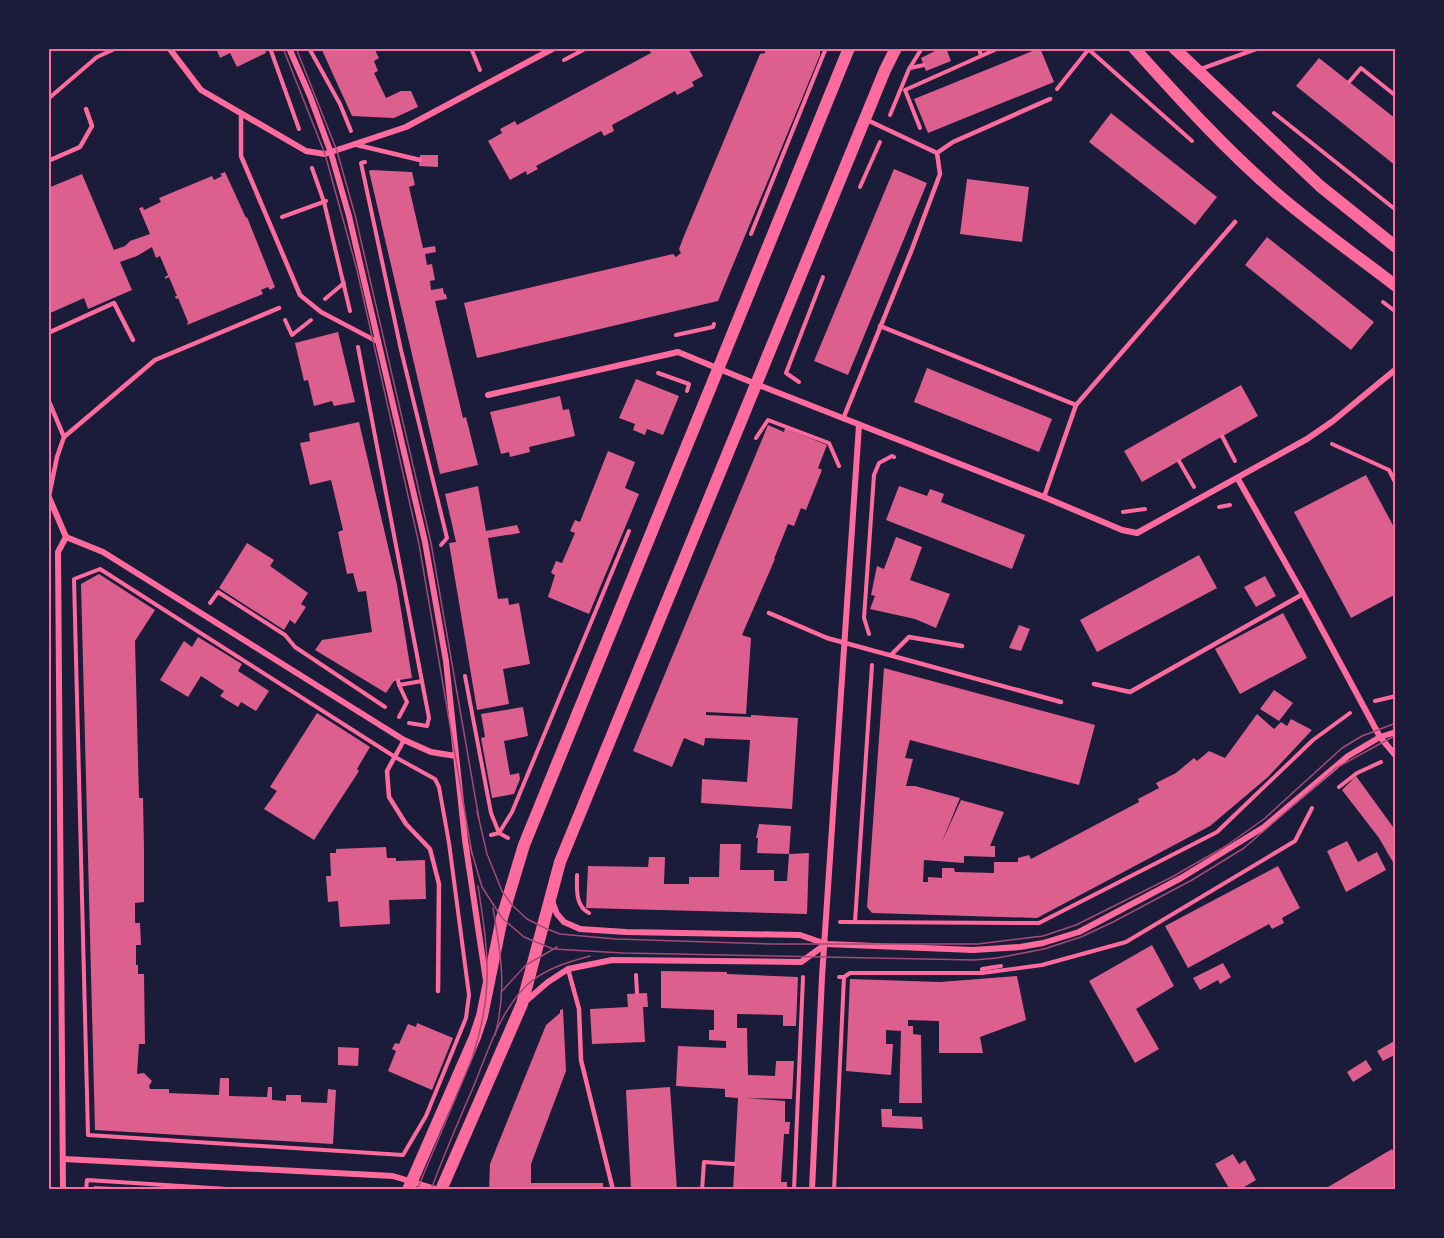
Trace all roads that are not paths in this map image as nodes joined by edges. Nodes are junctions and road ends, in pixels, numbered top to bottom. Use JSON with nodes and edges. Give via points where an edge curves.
{"nodes":[{"id":1,"x":169,"y":48,"type":"edge"},
{"id":2,"x":289,"y":48,"type":"edge"},
{"id":3,"x":554,"y":48,"type":"edge"},
{"id":4,"x":849,"y":48,"type":"edge"},
{"id":5,"x":896,"y":48,"type":"edge"},
{"id":6,"x":1134,"y":48,"type":"edge"},
{"id":7,"x":1174,"y":48,"type":"edge"},
{"id":8,"x":1259,"y":48,"type":"edge"},
{"id":9,"x":1196,"y":71,"type":"junction"},
{"id":10,"x":1050,"y":99,"type":"road end"},
{"id":11,"x":86,"y":109,"type":"dead end"},
{"id":12,"x":242,"y":114,"type":"junction"},
{"id":13,"x":865,"y":119,"type":"junction"},
{"id":14,"x":357,"y":145,"type":"junction"},
{"id":15,"x":331,"y":153,"type":"junction"},
{"id":16,"x":937,"y":153,"type":"junction"},
{"id":17,"x":420,"y":160,"type":"dead end"},
{"id":18,"x":48,"y":161,"type":"edge"},
{"id":19,"x":1235,"y":222,"type":"dead end"},
{"id":20,"x":1396,"y":247,"type":"edge"},
{"id":21,"x":1396,"y":286,"type":"edge"},
{"id":22,"x":279,"y":308,"type":"dead end"},
{"id":23,"x":880,"y":326,"type":"junction"},
{"id":24,"x":48,"y":333,"type":"edge"},
{"id":25,"x":133,"y":340,"type":"dead end"},
{"id":26,"x":378,"y":342,"type":"junction"},
{"id":27,"x":718,"y":369,"type":"junction"},
{"id":28,"x":1396,"y":369,"type":"edge"},
{"id":29,"x":756,"y":384,"type":"junction"},
{"id":30,"x":489,"y":395,"type":"dead end"},
{"id":31,"x":48,"y":399,"type":"edge"},
{"id":32,"x":1076,"y":405,"type":"junction"},
{"id":33,"x":843,"y":418,"type":"junction"},
{"id":34,"x":859,"y":425,"type":"junction"},
{"id":35,"x":64,"y":436,"type":"junction"},
{"id":36,"x":1238,"y":479,"type":"junction"},
{"id":37,"x":49,"y":496,"type":"edge"},
{"id":38,"x":1044,"y":497,"type":"junction"},
{"id":39,"x":66,"y":537,"type":"junction"},
{"id":40,"x":1304,"y":594,"type":"junction"},
{"id":41,"x":769,"y":613,"type":"dead end"},
{"id":42,"x":846,"y":642,"type":"junction"},
{"id":43,"x":962,"y":646,"type":"dead end"},
{"id":44,"x":891,"y":655,"type":"junction"},
{"id":45,"x":1094,"y":684,"type":"dead end"},
{"id":46,"x":1061,"y":702,"type":"dead end"},
{"id":47,"x":1396,"y":734,"type":"edge"},
{"id":48,"x":1380,"y":737,"type":"junction"},
{"id":49,"x":404,"y":740,"type":"junction"},
{"id":50,"x":456,"y":756,"type":"junction"},
{"id":51,"x":1396,"y":756,"type":"edge"},
{"id":52,"x":551,"y":895,"type":"junction"},
{"id":53,"x":826,"y":944,"type":"junction"},
{"id":54,"x":568,"y":969,"type":"junction"},
{"id":55,"x":438,"y":991,"type":"dead end"},
{"id":56,"x":488,"y":991,"type":"junction"},
{"id":57,"x":522,"y":1004,"type":"junction"},
{"id":58,"x":64,"y":1159,"type":"junction"},
{"id":59,"x":409,"y":1186,"type":"edge"},
{"id":60,"x":63,"y":1190,"type":"edge"},
{"id":61,"x":440,"y":1190,"type":"edge"},
{"id":62,"x":613,"y":1190,"type":"edge"},
{"id":63,"x":812,"y":1190,"type":"edge"}],
"edges":[{"from":1,"to":12,"type":"street","via":[[201,90]]},
{"from":2,"to":15,"type":"street"},
{"from":3,"to":14,"type":"street","via":[[406,127]]},
{"from":4,"to":27,"type":"main road"},
{"from":5,"to":13,"type":"main road"},
{"from":6,"to":21,"type":"main road","via":[[1256,175]]},
{"from":7,"to":9,"type":"main road"},
{"from":8,"to":9,"type":"lane"},
{"from":9,"to":20,"type":"main road","via":[[1320,186]]},
{"from":10,"to":16,"type":"lane","via":[[953,142]]},
{"from":11,"to":18,"type":"lane","via":[[92,126],[80,147]]},
{"from":12,"to":15,"type":"street","via":[[306,151]]},
{"from":12,"to":26,"type":"lane","via":[[241,156],[300,295],[321,312]]},
{"from":13,"to":16,"type":"lane"},
{"from":13,"to":29,"type":"main road"},
{"from":14,"to":15,"type":"street"},
{"from":14,"to":17,"type":"lane"},
{"from":15,"to":26,"type":"street"},
{"from":16,"to":23,"type":"lane","via":[[940,174]]},
{"from":19,"to":32,"type":"lane"},
{"from":22,"to":35,"type":"lane","via":[[155,360]]},
{"from":23,"to":32,"type":"lane"},
{"from":23,"to":33,"type":"lane"},
{"from":24,"to":25,"type":"lane","via":[[114,303]]},
{"from":26,"to":50,"type":"street","via":[[425,542],[446,661]]},
{"from":27,"to":29,"type":"street"},
{"from":27,"to":30,"type":"street","via":[[678,352]]},
{"from":27,"to":56,"type":"main road","via":[[524,845],[502,918]]},
{"from":28,"to":36,"type":"street","via":[[1307,439]]},
{"from":29,"to":33,"type":"street"},
{"from":29,"to":52,"type":"main road","via":[[560,862]]},
{"from":31,"to":35,"type":"lane"},
{"from":32,"to":38,"type":"lane"},
{"from":33,"to":34,"type":"street"},
{"from":34,"to":38,"type":"street"},
{"from":34,"to":42,"type":"street"},
{"from":35,"to":37,"type":"lane"},
{"from":36,"to":38,"type":"street","via":[[1137,532],[1122,530]]},
{"from":36,"to":40,"type":"street"},
{"from":37,"to":39,"type":"street"},
{"from":39,"to":49,"type":"street","via":[[103,552]]},
{"from":39,"to":58,"type":"street","via":[[58,552]]},
{"from":40,"to":45,"type":"lane","via":[[1130,692]]},
{"from":40,"to":48,"type":"street"},
{"from":41,"to":42,"type":"lane","via":[[824,637]]},
{"from":42,"to":44,"type":"lane"},
{"from":42,"to":53,"type":"street"},
{"from":43,"to":44,"type":"lane","via":[[909,637]]},
{"from":44,"to":46,"type":"lane"},
{"from":47,"to":48,"type":"street"},
{"from":48,"to":51,"type":"street"},
{"from":48,"to":53,"type":"street","via":[[1347,756],[1264,827],[1181,878],[1079,932],[1043,943],[996,949]]},
{"from":49,"to":50,"type":"street","via":[[430,752]]},
{"from":49,"to":55,"type":"lane","via":[[387,771],[388,797],[430,849],[439,884]]},
{"from":50,"to":56,"type":"street"},
{"from":52,"to":53,"type":"street","via":[[557,914],[580,929],[800,935]]},
{"from":52,"to":57,"type":"main road"},
{"from":53,"to":54,"type":"street","via":[[801,962],[612,960]]},
{"from":53,"to":63,"type":"street"},
{"from":54,"to":57,"type":"street"},
{"from":54,"to":62,"type":"lane","via":[[579,1009],[581,1060]]},
{"from":56,"to":59,"type":"main road","via":[[475,1037]]},
{"from":57,"to":61,"type":"main road"},
{"from":58,"to":59,"type":"street","via":[[393,1176]]},
{"from":58,"to":60,"type":"street"},
{"from":59,"to":61,"type":"street"}]}
